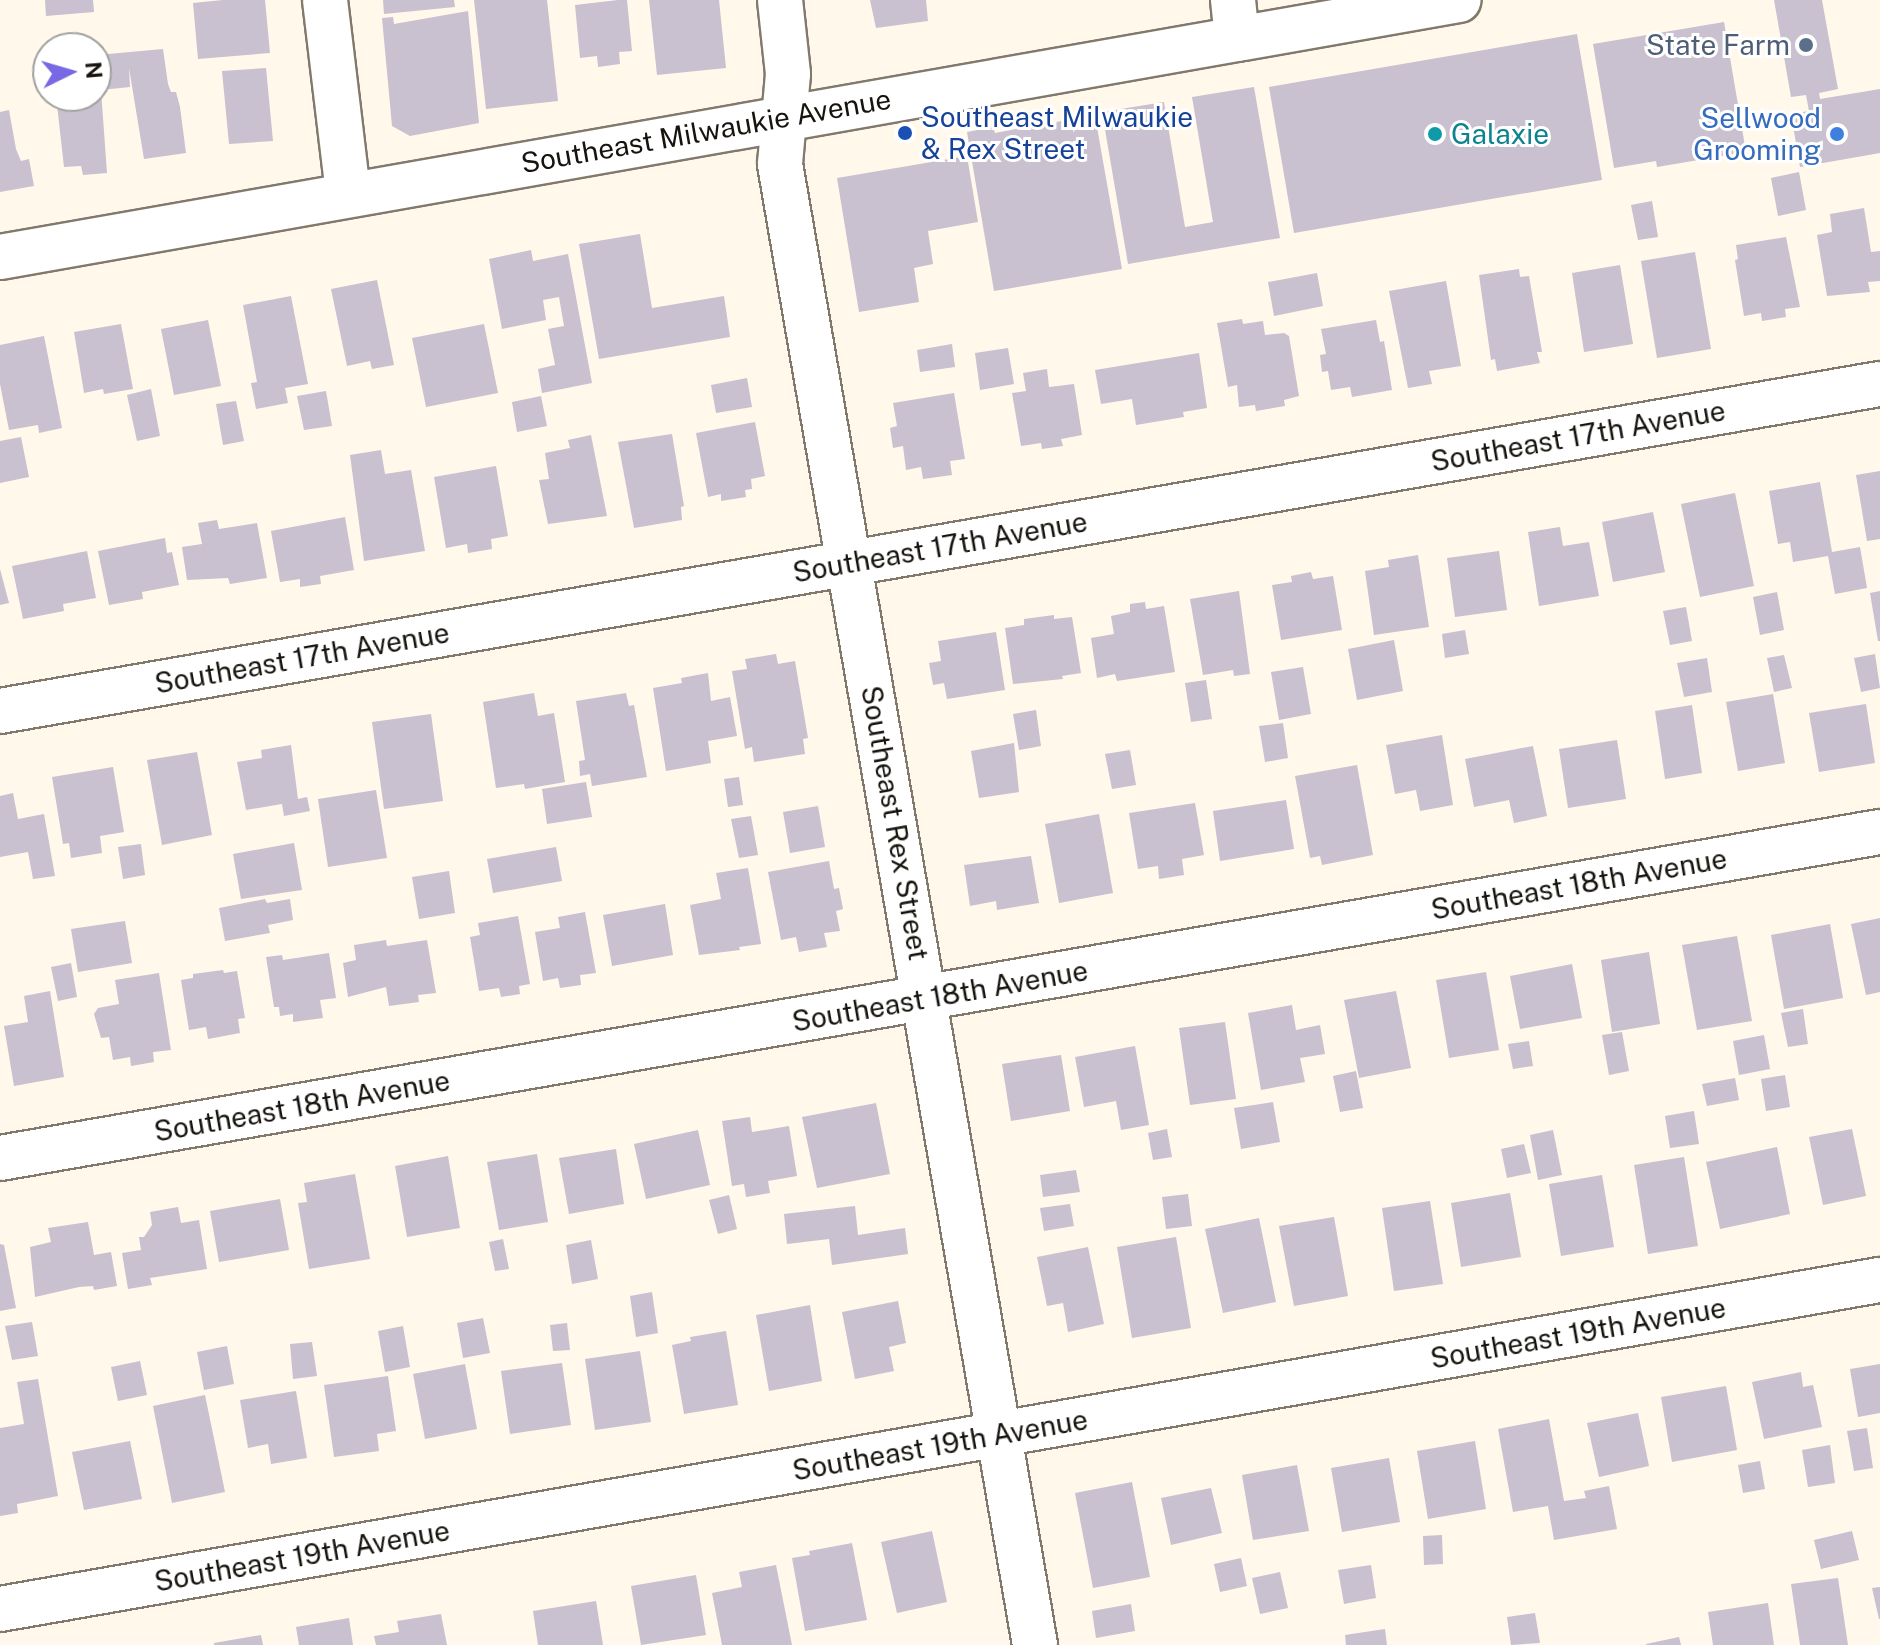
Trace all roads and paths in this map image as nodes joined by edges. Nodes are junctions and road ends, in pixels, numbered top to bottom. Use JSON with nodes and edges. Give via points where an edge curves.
{"nodes":[{"id":1,"x":325,"y":0,"type":"edge"},
{"id":2,"x":780,"y":0,"type":"edge"},
{"id":3,"x":1459,"y":0,"type":"edge"},
{"id":4,"x":1235,"y":19,"type":"edge"},
{"id":5,"x":784,"y":117,"type":"junction"},
{"id":6,"x":348,"y":194,"type":"junction"},
{"id":7,"x":0,"y":257,"type":"edge"},
{"id":8,"x":1880,"y":384,"type":"edge"},
{"id":9,"x":848,"y":563,"type":"junction"},
{"id":10,"x":0,"y":711,"type":"edge"},
{"id":11,"x":1880,"y":832,"type":"edge"},
{"id":12,"x":926,"y":998,"type":"junction"},
{"id":13,"x":0,"y":1158,"type":"edge"},
{"id":14,"x":1880,"y":1280,"type":"edge"},
{"id":15,"x":1000,"y":1434,"type":"junction"},
{"id":16,"x":0,"y":1609,"type":"edge"},
{"id":17,"x":1035,"y":1645,"type":"edge"}],
"edges":[{"from":1,"to":6,"type":"street"},
{"from":2,"to":5,"type":"street","name":"Southeast Rex Street","via":[[788,74]]},
{"from":3,"to":4,"type":"street","name":"Southeast Milwaukie Avenue"},
{"from":4,"to":5,"type":"street","name":"Southeast Milwaukie Avenue"},
{"from":5,"to":6,"type":"street","name":"Southeast Milwaukie Avenue"},
{"from":5,"to":9,"type":"street","name":"Southeast Rex Street","via":[[780,164]]},
{"from":6,"to":7,"type":"street","name":"Southeast Milwaukie Avenue"},
{"from":8,"to":9,"type":"street","name":"Southeast 17th Avenue"},
{"from":9,"to":10,"type":"street","name":"Southeast 17th Avenue"},
{"from":9,"to":12,"type":"street","name":"Southeast Rex Street"},
{"from":11,"to":12,"type":"street","name":"Southeast 18th Avenue"},
{"from":12,"to":13,"type":"street","name":"Southeast 18th Avenue"},
{"from":12,"to":15,"type":"street","name":"Southeast Rex Street"},
{"from":14,"to":15,"type":"street","name":"Southeast 19th Avenue"},
{"from":15,"to":16,"type":"street","name":"Southeast 19th Avenue"},
{"from":15,"to":17,"type":"street","name":"Southeast Rex Street"}]}
